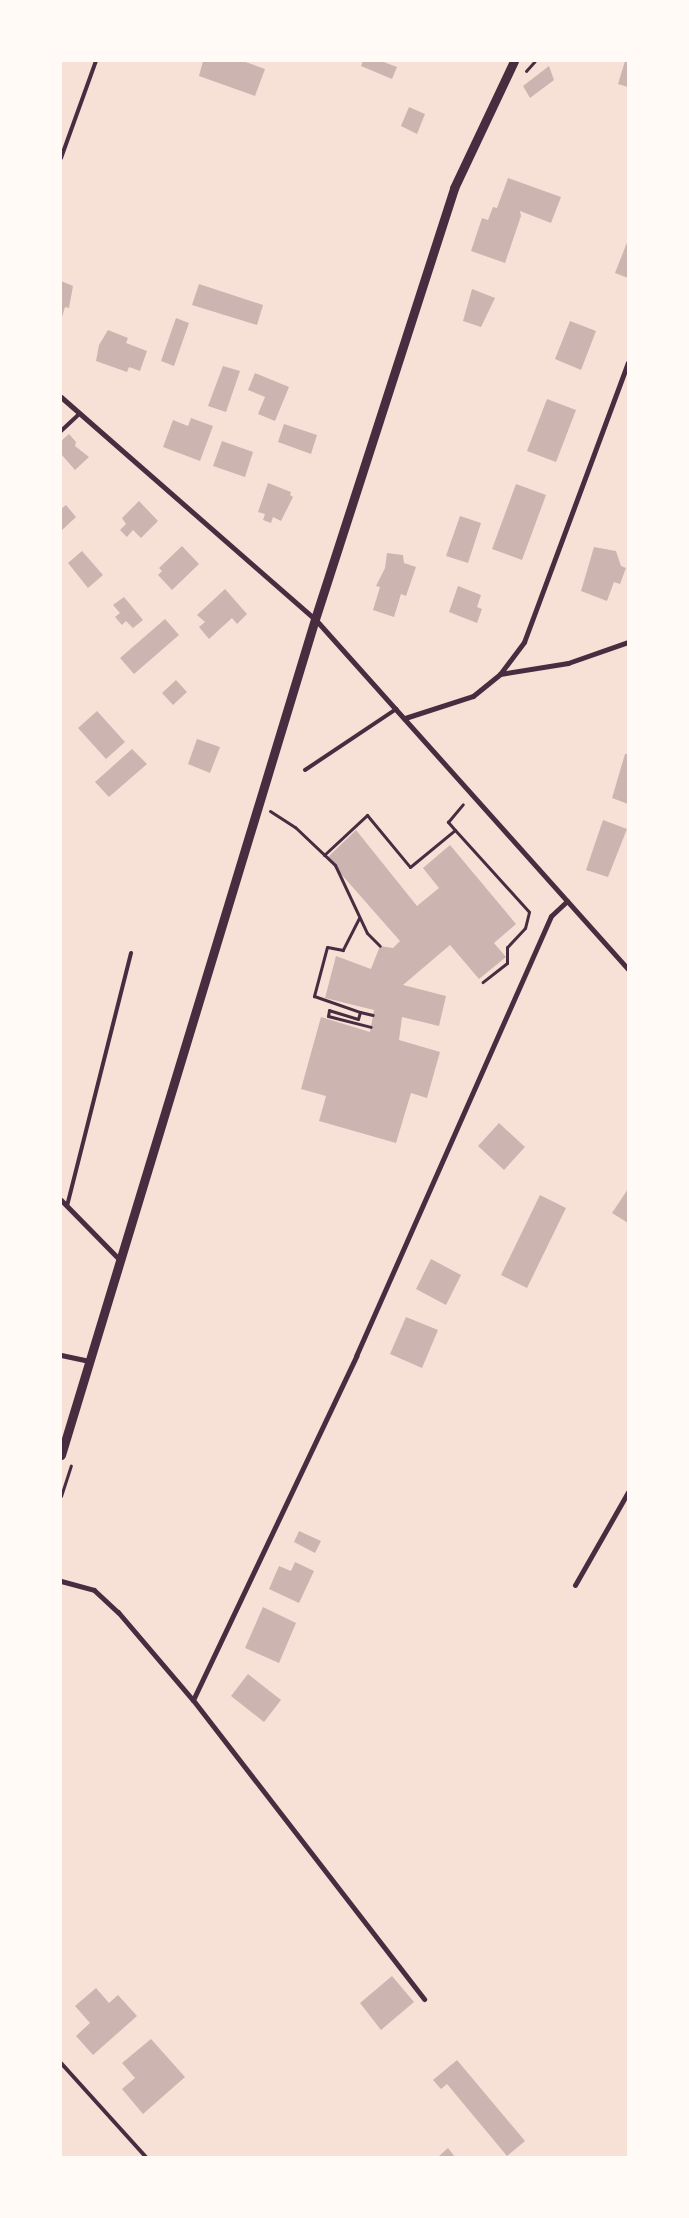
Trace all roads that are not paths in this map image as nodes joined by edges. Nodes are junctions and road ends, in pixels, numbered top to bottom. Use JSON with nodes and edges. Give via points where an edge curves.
{"nodes":[{"id":1,"x":96,"y":61,"type":"edge"},
{"id":2,"x":514,"y":61,"type":"edge"},
{"id":3,"x":61,"y":158,"type":"edge"},
{"id":4,"x":628,"y":363,"type":"edge"},
{"id":5,"x":61,"y":397,"type":"edge"},
{"id":6,"x":80,"y":413,"type":"junction"},
{"id":7,"x":61,"y":430,"type":"edge"},
{"id":8,"x":315,"y":619,"type":"junction"},
{"id":9,"x":628,"y":642,"type":"edge"},
{"id":10,"x":500,"y":674,"type":"junction"},
{"id":11,"x":396,"y":709,"type":"junction"},
{"id":12,"x":405,"y":718,"type":"junction"},
{"id":13,"x":305,"y":770,"type":"dead end"},
{"id":14,"x":567,"y":901,"type":"junction"},
{"id":15,"x":131,"y":953,"type":"dead end"},
{"id":16,"x":628,"y":969,"type":"edge"},
{"id":17,"x":61,"y":1200,"type":"edge"},
{"id":18,"x":67,"y":1206,"type":"junction"},
{"id":19,"x":120,"y":1260,"type":"junction"},
{"id":20,"x":61,"y":1355,"type":"edge"},
{"id":21,"x":90,"y":1361,"type":"junction"},
{"id":22,"x":61,"y":1455,"type":"edge"},
{"id":23,"x":628,"y":1492,"type":"edge"},
{"id":24,"x":61,"y":1581,"type":"edge"},
{"id":25,"x":575,"y":1585,"type":"dead end"},
{"id":26,"x":193,"y":1700,"type":"junction"},
{"id":27,"x":424,"y":1999,"type":"dead end"},
{"id":28,"x":61,"y":2063,"type":"edge"},
{"id":29,"x":146,"y":2157,"type":"edge"}],
"edges":[{"from":1,"to":3,"type":"lane"},
{"from":2,"to":8,"type":"street","via":[[454,188]]},
{"from":4,"to":10,"type":"street","via":[[524,642]]},
{"from":5,"to":6,"type":"street"},
{"from":6,"to":7,"type":"lane"},
{"from":6,"to":8,"type":"street"},
{"from":8,"to":11,"type":"street"},
{"from":8,"to":19,"type":"street"},
{"from":9,"to":10,"type":"street","via":[[568,663]]},
{"from":10,"to":12,"type":"street","via":[[473,696]]},
{"from":11,"to":12,"type":"street"},
{"from":11,"to":13,"type":"lane"},
{"from":12,"to":14,"type":"street"},
{"from":14,"to":16,"type":"street"},
{"from":14,"to":26,"type":"street","via":[[551,916],[356,1356]]},
{"from":15,"to":18,"type":"lane"},
{"from":17,"to":18,"type":"street"},
{"from":18,"to":19,"type":"street"},
{"from":19,"to":21,"type":"street"},
{"from":20,"to":21,"type":"street"},
{"from":21,"to":22,"type":"street"},
{"from":23,"to":25,"type":"street"},
{"from":24,"to":26,"type":"street","via":[[94,1590],[118,1612]]},
{"from":26,"to":27,"type":"street"},
{"from":28,"to":29,"type":"lane"}]}
